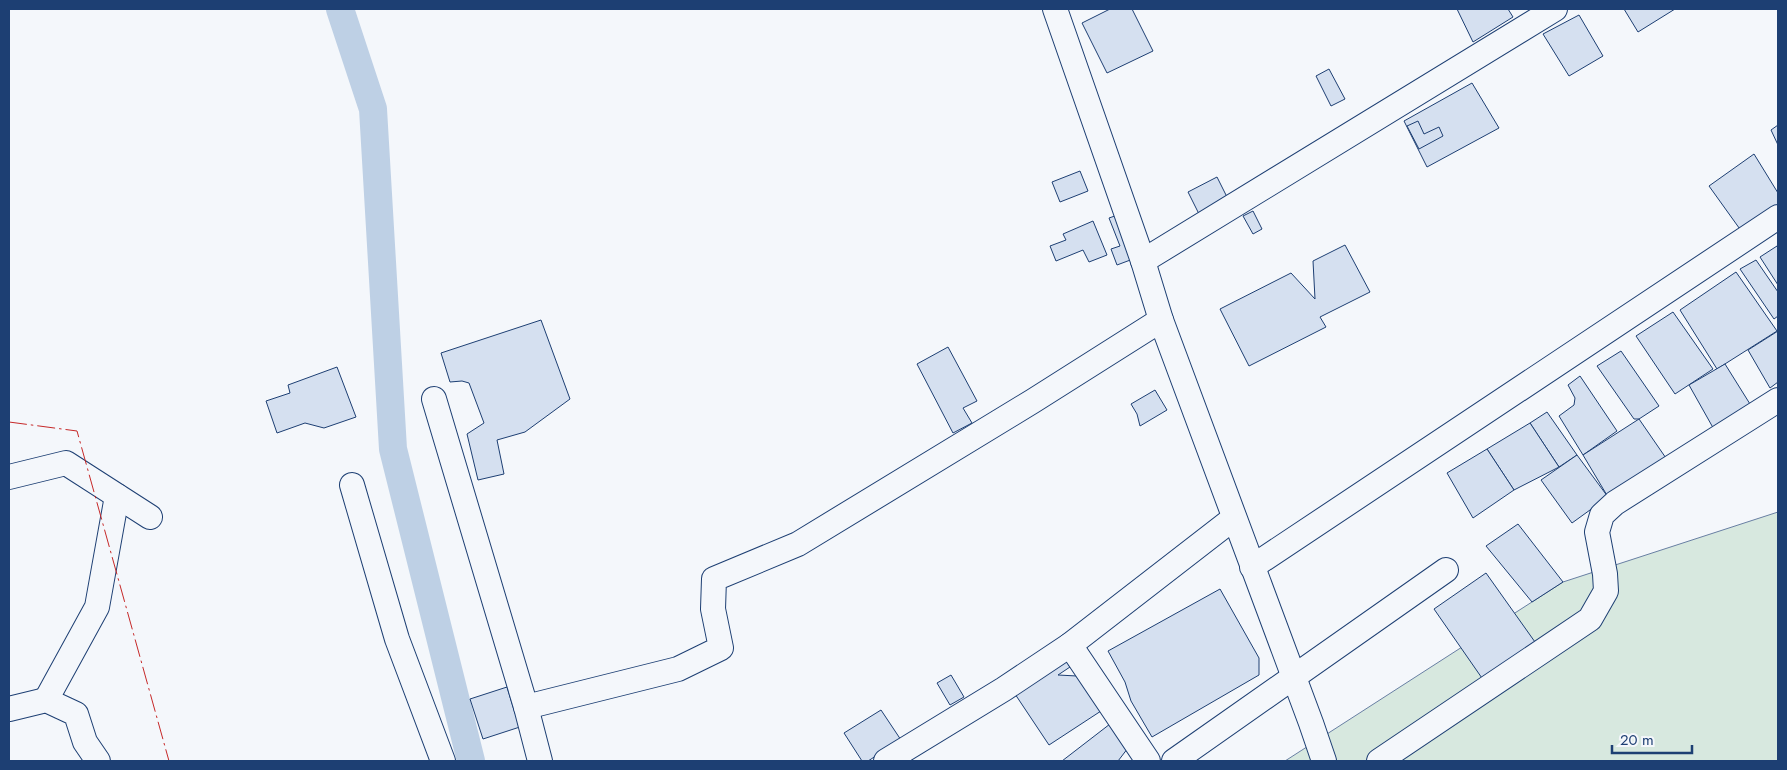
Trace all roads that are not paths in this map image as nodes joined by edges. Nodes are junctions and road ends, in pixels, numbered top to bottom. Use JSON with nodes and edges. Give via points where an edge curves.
{"nodes":[{"id":1,"x":1055,"y":9,"type":"edge"},
{"id":2,"x":1555,"y":9,"type":"edge"},
{"id":3,"x":1778,"y":217,"type":"edge"},
{"id":4,"x":1143,"y":261,"type":"junction"},
{"id":5,"x":1161,"y":320,"type":"junction"},
{"id":6,"x":434,"y":399,"type":"dead end"},
{"id":7,"x":1778,"y":400,"type":"edge"},
{"id":8,"x":9,"y":477,"type":"edge"},
{"id":9,"x":352,"y":485,"type":"dead end"},
{"id":10,"x":117,"y":496,"type":"junction"},
{"id":11,"x":150,"y":517,"type":"dead end"},
{"id":12,"x":1234,"y":518,"type":"junction"},
{"id":13,"x":1252,"y":567,"type":"junction"},
{"id":14,"x":1446,"y":570,"type":"dead end"},
{"id":15,"x":1070,"y":644,"type":"junction"},
{"id":16,"x":1294,"y":678,"type":"junction"},
{"id":17,"x":46,"y":700,"type":"junction"},
{"id":18,"x":526,"y":707,"type":"junction"},
{"id":19,"x":9,"y":709,"type":"edge"},
{"id":20,"x":98,"y":761,"type":"edge"},
{"id":21,"x":443,"y":761,"type":"edge"},
{"id":22,"x":540,"y":761,"type":"edge"},
{"id":23,"x":886,"y":761,"type":"edge"},
{"id":24,"x":1148,"y":761,"type":"edge"},
{"id":25,"x":1174,"y":761,"type":"edge"},
{"id":26,"x":1324,"y":761,"type":"edge"},
{"id":27,"x":1379,"y":761,"type":"edge"}],
"edges":[{"from":1,"to":4,"type":"street"},
{"from":2,"to":4,"type":"street"},
{"from":3,"to":13,"type":"street"},
{"from":4,"to":5,"type":"street"},
{"from":5,"to":12,"type":"street"},
{"from":5,"to":18,"type":"street","via":[[798,544],[714,579],[713,609],[721,648],[678,669]]},
{"from":6,"to":18,"type":"street"},
{"from":7,"to":27,"type":"street","via":[[1615,503],[1602,515],[1597,532],[1606,591],[1590,618]]},
{"from":8,"to":10,"type":"street","via":[[66,463]]},
{"from":9,"to":21,"type":"street","via":[[398,639]]},
{"from":10,"to":11,"type":"street"},
{"from":10,"to":17,"type":"street","via":[[97,607]]},
{"from":12,"to":13,"type":"street"},
{"from":12,"to":15,"type":"street"},
{"from":13,"to":16,"type":"street"},
{"from":14,"to":16,"type":"street"},
{"from":15,"to":23,"type":"street","via":[[1004,690]]},
{"from":15,"to":24,"type":"street"},
{"from":16,"to":25,"type":"street"},
{"from":16,"to":26,"type":"street"},
{"from":17,"to":19,"type":"street"},
{"from":17,"to":20,"type":"street","via":[[76,714],[85,742]]},
{"from":18,"to":22,"type":"street"}]}
